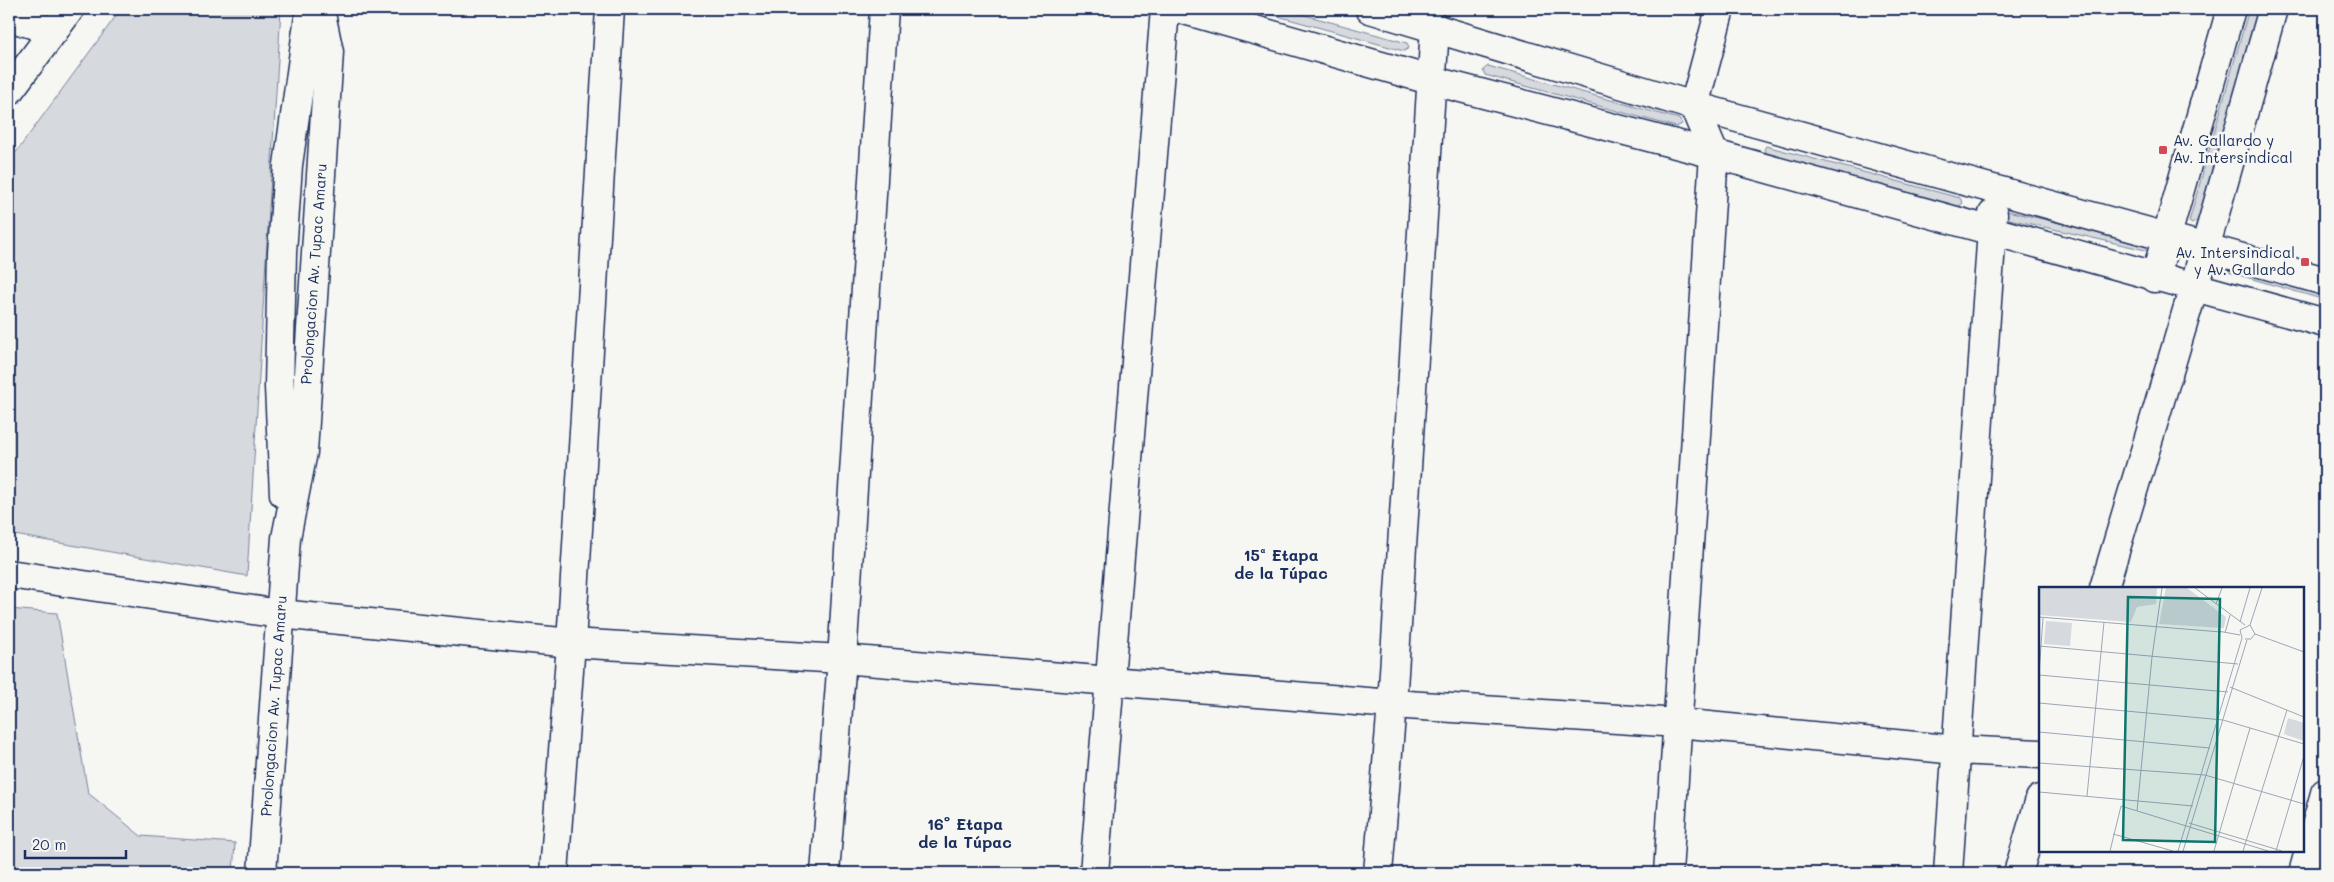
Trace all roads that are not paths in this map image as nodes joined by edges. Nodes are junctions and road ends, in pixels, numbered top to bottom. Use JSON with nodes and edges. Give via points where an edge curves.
{"nodes":[{"id":1,"x":70,"y":9,"type":"edge"},
{"id":2,"x":310,"y":9,"type":"edge"},
{"id":3,"x":320,"y":9,"type":"edge"},
{"id":4,"x":610,"y":9,"type":"edge"},
{"id":5,"x":884,"y":9,"type":"edge"},
{"id":6,"x":1165,"y":9,"type":"edge"},
{"id":7,"x":1181,"y":9,"type":"edge"},
{"id":8,"x":1370,"y":9,"type":"edge"},
{"id":9,"x":1720,"y":9,"type":"edge"},
{"id":10,"x":2231,"y":9,"type":"edge"},
{"id":11,"x":2273,"y":9,"type":"edge"},
{"id":12,"x":9,"y":17,"type":"edge"},
{"id":13,"x":1435,"y":28,"type":"junction"},
{"id":14,"x":54,"y":31,"type":"junction"},
{"id":15,"x":1430,"y":80,"type":"junction"},
{"id":16,"x":9,"y":91,"type":"edge"},
{"id":17,"x":1694,"y":106,"type":"junction"},
{"id":18,"x":1714,"y":154,"type":"junction"},
{"id":19,"x":1993,"y":190,"type":"junction"},
{"id":20,"x":1993,"y":230,"type":"junction"},
{"id":21,"x":2166,"y":237,"type":"junction"},
{"id":22,"x":2206,"y":248,"type":"junction"},
{"id":23,"x":2155,"y":278,"type":"junction"},
{"id":24,"x":2325,"y":280,"type":"edge"},
{"id":25,"x":2194,"y":287,"type":"junction"},
{"id":26,"x":2325,"y":323,"type":"edge"},
{"id":27,"x":286,"y":538,"type":"junction"},
{"id":28,"x":9,"y":574,"type":"edge"},
{"id":29,"x":2104,"y":587,"type":"edge"},
{"id":30,"x":280,"y":614,"type":"junction"},
{"id":31,"x":571,"y":644,"type":"junction"},
{"id":32,"x":842,"y":659,"type":"junction"},
{"id":33,"x":1110,"y":681,"type":"junction"},
{"id":34,"x":1392,"y":704,"type":"junction"},
{"id":35,"x":1678,"y":724,"type":"junction"},
{"id":36,"x":1957,"y":750,"type":"junction"},
{"id":37,"x":2039,"y":754,"type":"edge"},
{"id":38,"x":2325,"y":793,"type":"edge"},
{"id":39,"x":2039,"y":802,"type":"edge"},
{"id":40,"x":262,"y":873,"type":"edge"},
{"id":41,"x":554,"y":873,"type":"edge"},
{"id":42,"x":825,"y":873,"type":"edge"},
{"id":43,"x":1094,"y":873,"type":"edge"},
{"id":44,"x":1378,"y":873,"type":"edge"},
{"id":45,"x":1668,"y":873,"type":"edge"},
{"id":46,"x":1948,"y":873,"type":"edge"},
{"id":47,"x":2018,"y":873,"type":"edge"},
{"id":48,"x":2303,"y":873,"type":"edge"}],
"edges":[{"from":1,"to":14,"type":"street"},
{"from":2,"to":27,"type":"street","name":"Prolongacion Av. Tupac Amaru","via":[[288,165],[282,253],[279,387]]},
{"from":3,"to":27,"type":"street","name":"Prolongacion Av. Tupac Amaru","via":[[329,52],[303,452]]},
{"from":4,"to":31,"type":"street"},
{"from":5,"to":32,"type":"street"},
{"from":6,"to":33,"type":"street"},
{"from":7,"to":15,"type":"street"},
{"from":8,"to":13,"type":"street"},
{"from":9,"to":17,"type":"street"},
{"from":10,"to":21,"type":"street"},
{"from":11,"to":22,"type":"street"},
{"from":12,"to":14,"type":"street"},
{"from":13,"to":15,"type":"street"},
{"from":13,"to":17,"type":"street"},
{"from":14,"to":16,"type":"street"},
{"from":15,"to":18,"type":"street"},
{"from":15,"to":34,"type":"street"},
{"from":17,"to":18,"type":"street"},
{"from":17,"to":19,"type":"street"},
{"from":18,"to":20,"type":"street"},
{"from":18,"to":35,"type":"street"},
{"from":19,"to":20,"type":"street"},
{"from":19,"to":21,"type":"street"},
{"from":20,"to":23,"type":"street"},
{"from":20,"to":36,"type":"street"},
{"from":21,"to":22,"type":"street"},
{"from":21,"to":23,"type":"street"},
{"from":22,"to":24,"type":"street"},
{"from":22,"to":25,"type":"street"},
{"from":23,"to":25,"type":"street"},
{"from":25,"to":26,"type":"street"},
{"from":25,"to":29,"type":"street"},
{"from":27,"to":30,"type":"street","name":"Prolongacion Av. Tupac Amaru"},
{"from":28,"to":30,"type":"street"},
{"from":30,"to":31,"type":"street"},
{"from":30,"to":40,"type":"street","name":"Prolongacion Av. Tupac Amaru"},
{"from":31,"to":32,"type":"street"},
{"from":31,"to":41,"type":"street"},
{"from":32,"to":33,"type":"street"},
{"from":32,"to":42,"type":"street"},
{"from":33,"to":34,"type":"street"},
{"from":33,"to":43,"type":"street"},
{"from":34,"to":35,"type":"street"},
{"from":34,"to":44,"type":"street"},
{"from":35,"to":36,"type":"street"},
{"from":35,"to":45,"type":"street"},
{"from":36,"to":37,"type":"street"},
{"from":36,"to":46,"type":"street"},
{"from":38,"to":48,"type":"street"},
{"from":39,"to":47,"type":"street"}]}
